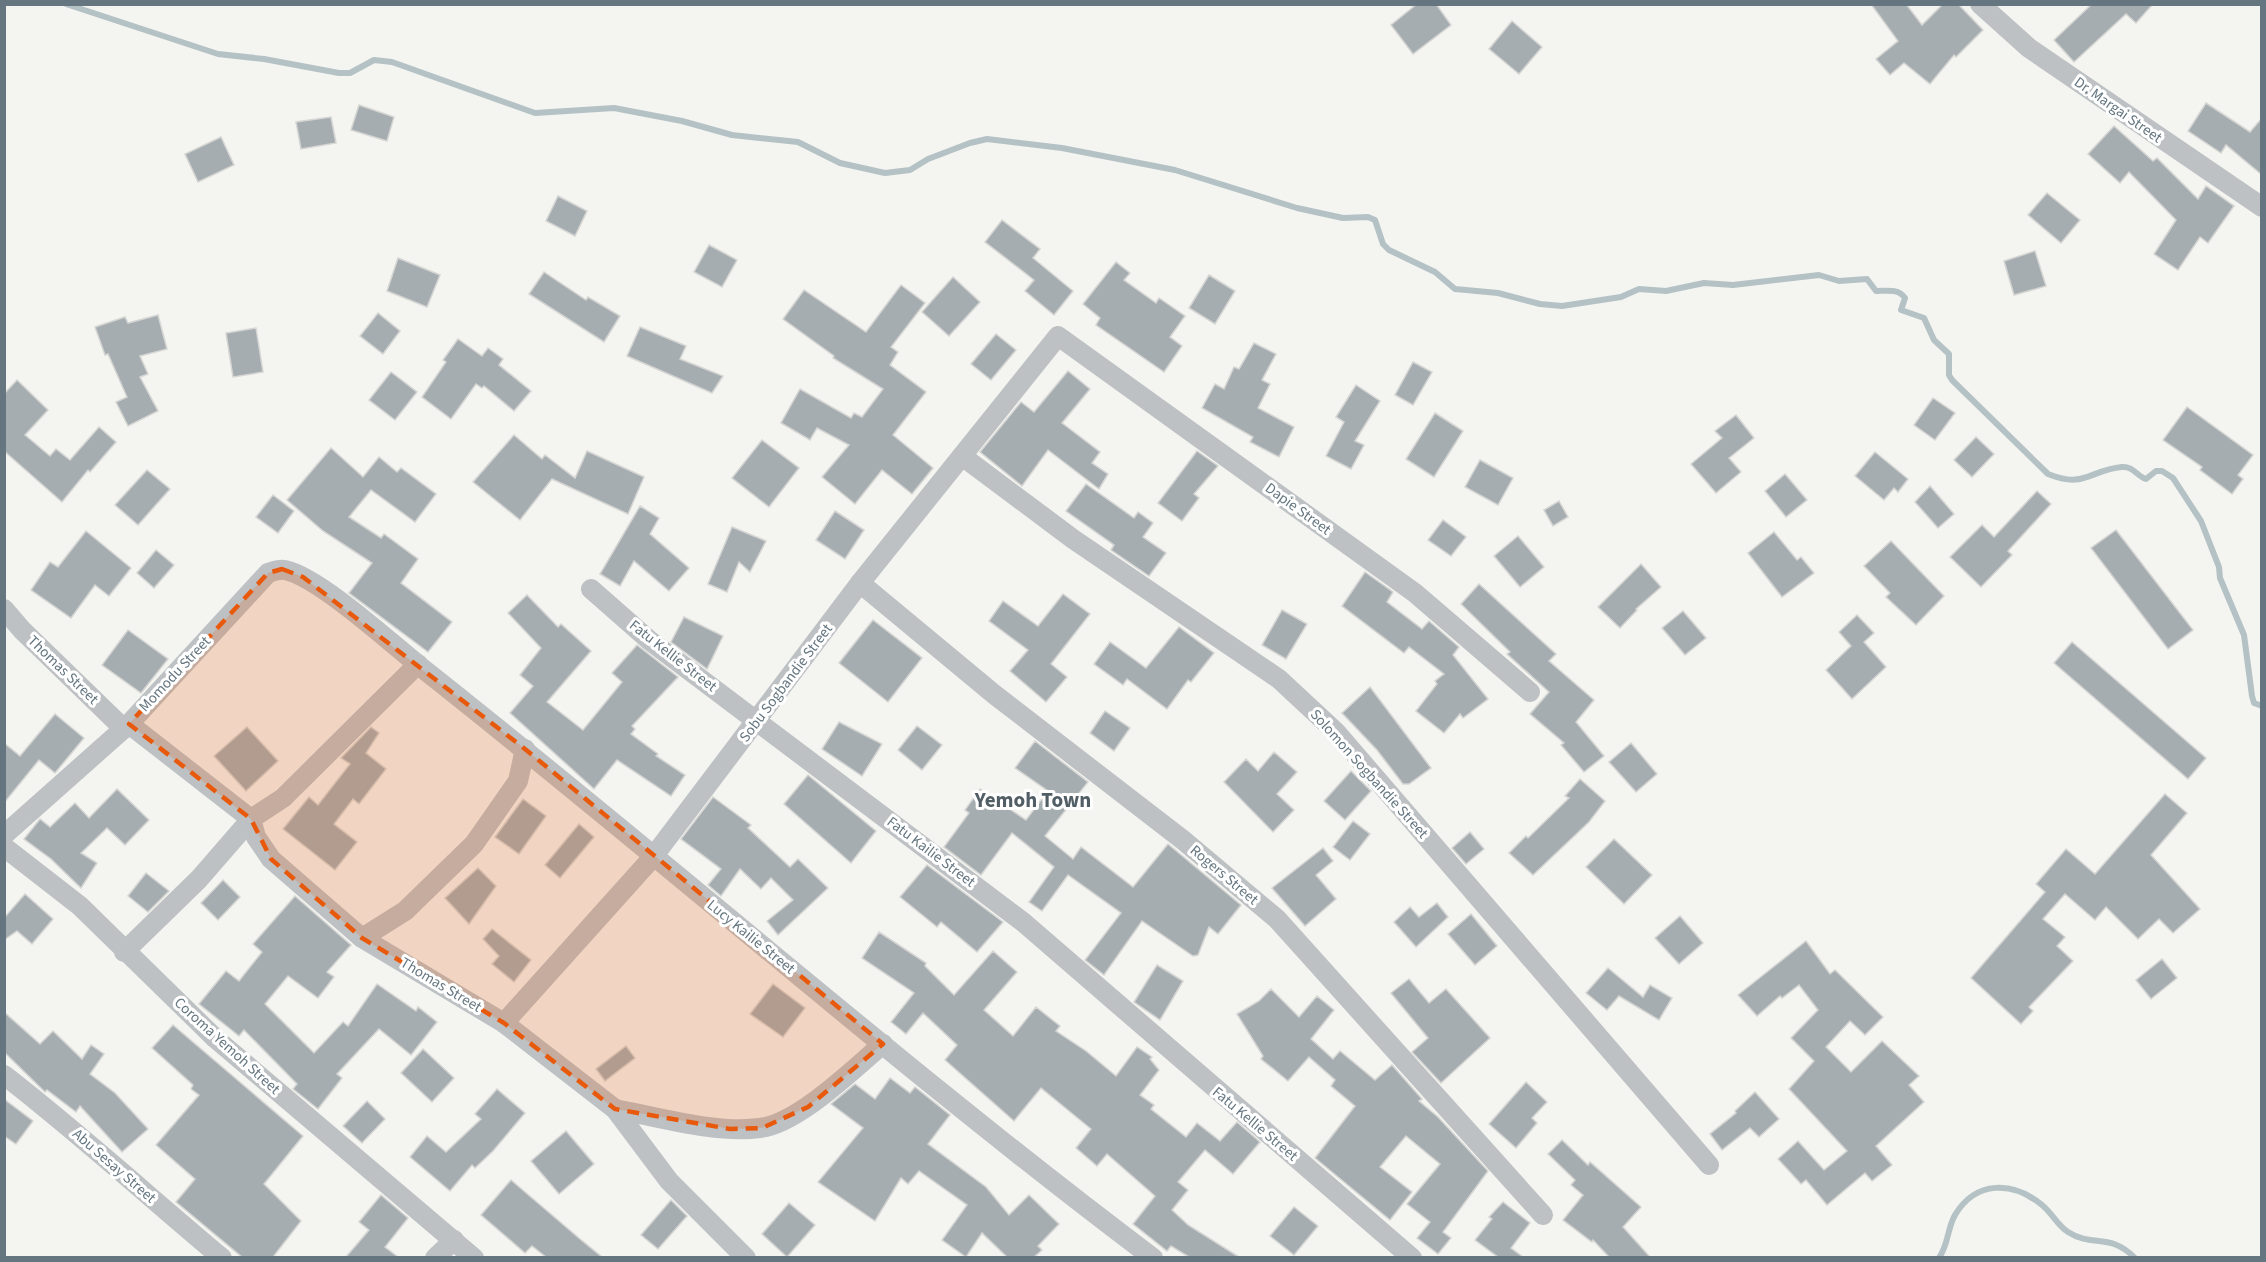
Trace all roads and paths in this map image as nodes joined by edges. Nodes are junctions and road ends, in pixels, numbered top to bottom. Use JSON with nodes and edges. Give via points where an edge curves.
{"nodes":[{"id":1,"x":1980,"y":4,"type":"edge"},
{"id":2,"x":2262,"y":207,"type":"edge"},
{"id":3,"x":1058,"y":336,"type":"joint"},
{"id":4,"x":962,"y":456,"type":"junction"},
{"id":5,"x":860,"y":583,"type":"junction"},
{"id":6,"x":591,"y":589,"type":"dead end"},
{"id":7,"x":4,"y":609,"type":"edge"},
{"id":8,"x":353,"y":612,"type":"joint"},
{"id":9,"x":418,"y":664,"type":"junction"},
{"id":10,"x":1530,"y":692,"type":"dead end"},
{"id":11,"x":758,"y":721,"type":"junction"},
{"id":12,"x":126,"y":726,"type":"junction"},
{"id":13,"x":525,"y":749,"type":"junction"},
{"id":14,"x":251,"y":819,"type":"junction"},
{"id":15,"x":4,"y":835,"type":"edge"},
{"id":16,"x":4,"y":847,"type":"edge"},
{"id":17,"x":653,"y":856,"type":"junction"},
{"id":18,"x":362,"y":938,"type":"junction"},
{"id":19,"x":124,"y":952,"type":"junction"},
{"id":20,"x":1098,"y":990,"type":"joint"},
{"id":21,"x":504,"y":1023,"type":"junction"},
{"id":22,"x":883,"y":1044,"type":"junction"},
{"id":23,"x":4,"y":1075,"type":"edge"},
{"id":24,"x":615,"y":1109,"type":"junction"},
{"id":25,"x":1709,"y":1166,"type":"dead end"},
{"id":26,"x":1543,"y":1215,"type":"dead end"},
{"id":27,"x":454,"y":1240,"type":"junction"},
{"id":28,"x":222,"y":1257,"type":"edge"},
{"id":29,"x":435,"y":1257,"type":"edge"},
{"id":30,"x":474,"y":1257,"type":"edge"},
{"id":31,"x":746,"y":1257,"type":"edge"},
{"id":32,"x":1153,"y":1257,"type":"edge"},
{"id":33,"x":1412,"y":1257,"type":"edge"}],
"edges":[{"from":1,"to":2,"type":"street","name":"Dr. Margai Street","via":[[2029,48]]},
{"from":3,"to":4,"type":"street","name":"Sobu Sogbandie Street"},
{"from":3,"to":10,"type":"street","name":"Dapie Street","via":[[1415,593]]},
{"from":4,"to":5,"type":"street","name":"Sobu Sogbandie Street"},
{"from":4,"to":25,"type":"street","name":"Solomon Sogbandie Street","via":[[1073,538],[1279,679],[1336,732]]},
{"from":5,"to":11,"type":"street","name":"Sobu Sogbandie Street"},
{"from":5,"to":26,"type":"street","name":"Rogers Street","via":[[1277,919]]},
{"from":6,"to":11,"type":"street","name":"Fatu Kellie Street","via":[[649,640]]},
{"from":7,"to":12,"type":"street","name":"Thomas Street"},
{"from":8,"to":9,"type":"street","name":"Lucy Kailie Street"},
{"from":8,"to":12,"type":"street","name":"Momodu Street","via":[[303,577],[282,569],[268,573]]},
{"from":9,"to":13,"type":"street","name":"Lucy Kailie Street"},
{"from":9,"to":14,"type":"street","via":[[283,798]]},
{"from":11,"to":17,"type":"street","name":"Sobu Sogbandie Street"},
{"from":11,"to":20,"type":"street","name":"Fatu Kailie Street","via":[[1023,922]]},
{"from":12,"to":14,"type":"street","name":"Thomas Street"},
{"from":12,"to":15,"type":"street","name":"Momodu Street"},
{"from":13,"to":17,"type":"street","name":"Lucy Kailie Street"},
{"from":13,"to":18,"type":"street","via":[[518,781],[474,844],[405,911]]},
{"from":14,"to":18,"type":"street","name":"Thomas Street","via":[[256,837],[271,859]]},
{"from":14,"to":19,"type":"street","via":[[199,879]]},
{"from":16,"to":19,"type":"street","name":"Coroma Yemoh Street","via":[[80,906]]},
{"from":17,"to":21,"type":"street","name":"Sobu Sogbandie Street"},
{"from":17,"to":22,"type":"street","name":"Lucy Kailie Street"},
{"from":18,"to":21,"type":"street","name":"Thomas Street"},
{"from":19,"to":27,"type":"street","name":"Coroma Yemoh Street","via":[[216,1039]]},
{"from":20,"to":33,"type":"street","name":"Fatu Kellie Street"},
{"from":21,"to":24,"type":"street","name":"Thomas Street"},
{"from":22,"to":24,"type":"street","via":[[808,1107],[762,1128],[730,1129]]},
{"from":22,"to":32,"type":"street","name":"Lucy Kailie Street","via":[[1064,1191]]},
{"from":23,"to":28,"type":"street","name":"Abu Sesay Street"},
{"from":24,"to":31,"type":"street","name":"Thomas Street","via":[[669,1181]]},
{"from":27,"to":29,"type":"street"},
{"from":27,"to":30,"type":"street","name":"Coroma Yemoh Street"}]}
